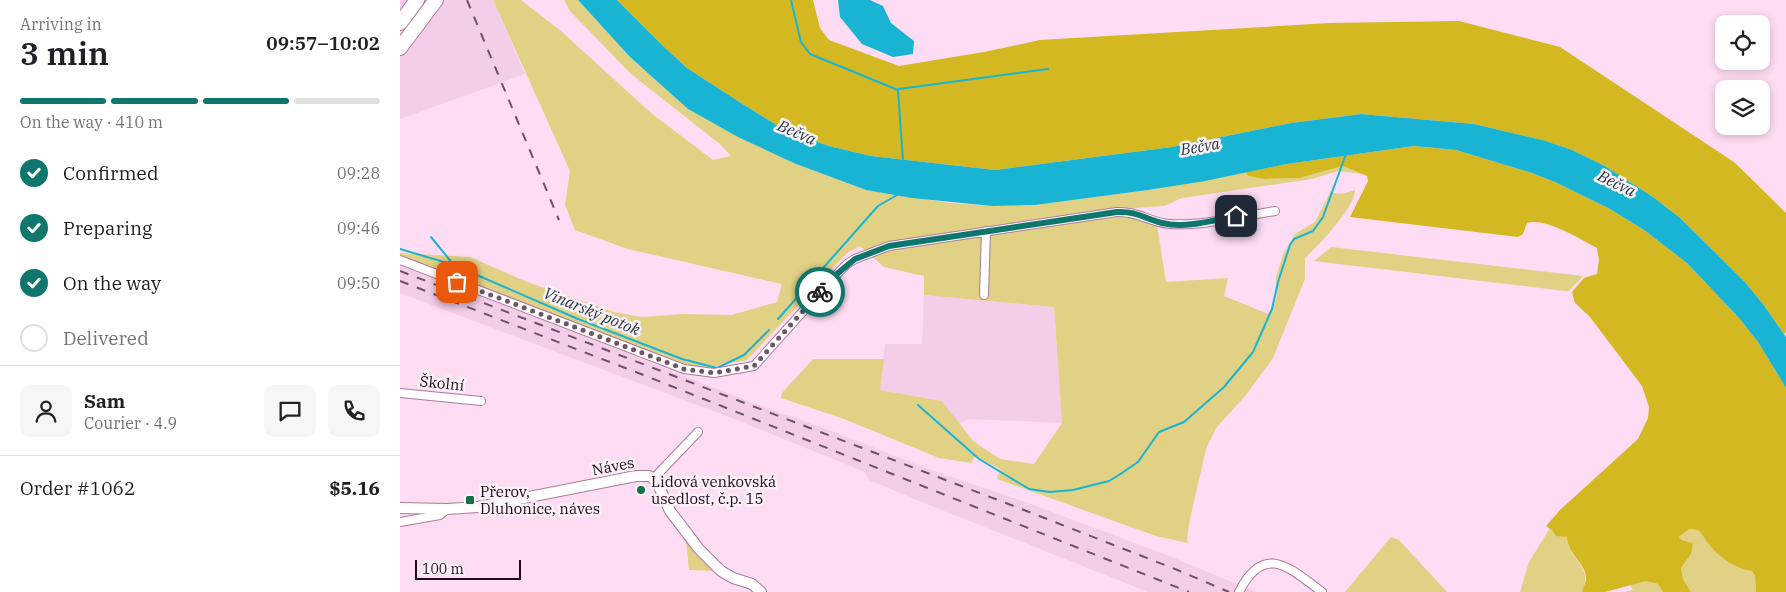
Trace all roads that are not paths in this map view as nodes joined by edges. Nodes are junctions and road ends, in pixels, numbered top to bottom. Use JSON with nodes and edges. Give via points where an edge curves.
{"nodes":[{"id":1,"x":417,"y":0,"type":"edge"},
{"id":2,"x":436,"y":0,"type":"edge"},
{"id":3,"x":400,"y":22,"type":"edge"},
{"id":4,"x":400,"y":48,"type":"edge"},
{"id":5,"x":1275,"y":211,"type":"dead end"},
{"id":6,"x":986,"y":231,"type":"junction"},
{"id":7,"x":400,"y":260,"type":"edge"},
{"id":8,"x":984,"y":295,"type":"dead end"},
{"id":9,"x":400,"y":393,"type":"edge"},
{"id":10,"x":481,"y":401,"type":"dead end"},
{"id":11,"x":698,"y":432,"type":"dead end"},
{"id":12,"x":654,"y":478,"type":"junction"},
{"id":13,"x":400,"y":508,"type":"edge"},
{"id":14,"x":447,"y":509,"type":"junction"},
{"id":15,"x":400,"y":522,"type":"edge"},
{"id":16,"x":1240,"y":590,"type":"edge"},
{"id":17,"x":761,"y":592,"type":"edge"},
{"id":18,"x":1322,"y":592,"type":"edge"}],
"edges":[{"from":1,"to":3,"type":"highway"},
{"from":2,"to":4,"type":"highway"},
{"from":5,"to":6,"type":"street","via":[[1179,224],[1161,223],[1137,213],[1124,212]]},
{"from":6,"to":7,"type":"street","via":[[889,246],[855,259],[832,278],[754,366],[714,373],[694,372]]},
{"from":6,"to":8,"type":"street"},
{"from":9,"to":10,"type":"street","name":"Školní"},
{"from":11,"to":12,"type":"street"},
{"from":12,"to":14,"type":"street","name":"Náves","via":[[636,476],[502,503]]},
{"from":12,"to":17,"type":"street","name":"Náves","via":[[670,511],[699,549],[725,574],[752,584]]},
{"from":13,"to":14,"type":"street","name":"Náves"},
{"from":14,"to":15,"type":"street","name":"Náves","via":[[440,515]]},
{"from":16,"to":18,"type":"street","via":[[1254,570],[1274,564],[1290,568]]}]}
